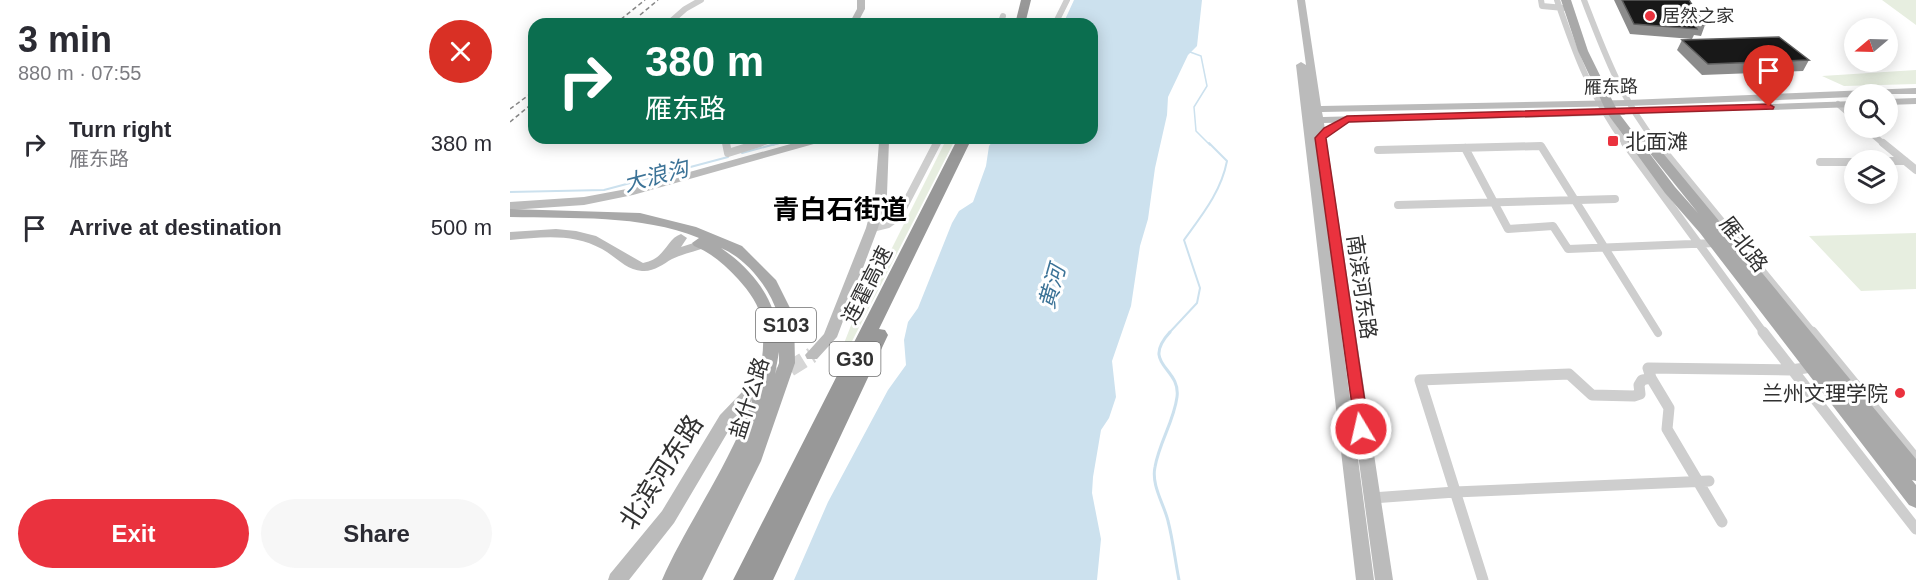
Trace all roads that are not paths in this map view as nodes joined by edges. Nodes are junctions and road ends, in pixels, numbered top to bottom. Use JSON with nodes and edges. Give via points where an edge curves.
{"nodes":[{"id":1,"x":701,"y":0,"type":"edge"},
{"id":2,"x":861,"y":0,"type":"edge"},
{"id":3,"x":1026,"y":0,"type":"edge"},
{"id":4,"x":1033,"y":0,"type":"edge"},
{"id":5,"x":1067,"y":0,"type":"edge"},
{"id":6,"x":1293,"y":0,"type":"edge"},
{"id":7,"x":1302,"y":0,"type":"edge"},
{"id":8,"x":1541,"y":0,"type":"edge"},
{"id":9,"x":1584,"y":0,"type":"edge"},
{"id":10,"x":1565,"y":3,"type":"edge"},
{"id":11,"x":1003,"y":15,"type":"dead end"},
{"id":12,"x":675,"y":18,"type":"edge"},
{"id":13,"x":856,"y":18,"type":"edge"},
{"id":14,"x":1002,"y":18,"type":"edge"},
{"id":15,"x":1022,"y":18,"type":"edge"},
{"id":16,"x":1028,"y":18,"type":"edge"},
{"id":17,"x":1058,"y":18,"type":"edge"},
{"id":18,"x":1916,"y":92,"type":"edge"},
{"id":19,"x":1314,"y":94,"type":"junction"},
{"id":20,"x":1916,"y":101,"type":"edge"},
{"id":21,"x":1898,"y":102,"type":"edge"},
{"id":22,"x":1838,"y":104,"type":"junction"},
{"id":23,"x":1844,"y":104,"type":"edge"},
{"id":24,"x":1615,"y":108,"type":"junction"},
{"id":25,"x":1844,"y":109,"type":"edge"},
{"id":26,"x":1312,"y":114,"type":"junction"},
{"id":27,"x":1344,"y":114,"type":"junction"},
{"id":28,"x":1321,"y":138,"type":"junction"},
{"id":29,"x":1877,"y":138,"type":"edge"},
{"id":30,"x":727,"y":144,"type":"edge"},
{"id":31,"x":757,"y":144,"type":"edge"},
{"id":32,"x":801,"y":144,"type":"edge"},
{"id":33,"x":884,"y":144,"type":"edge"},
{"id":34,"x":937,"y":144,"type":"edge"},
{"id":35,"x":962,"y":144,"type":"edge"},
{"id":36,"x":972,"y":144,"type":"edge"},
{"id":37,"x":1465,"y":148,"type":"junction"},
{"id":38,"x":1378,"y":150,"type":"dead end"},
{"id":39,"x":1898,"y":161,"type":"edge"},
{"id":40,"x":1905,"y":161,"type":"junction"},
{"id":41,"x":1820,"y":162,"type":"dead end"},
{"id":42,"x":1844,"y":162,"type":"edge"},
{"id":43,"x":1916,"y":170,"type":"edge"},
{"id":44,"x":1574,"y":199,"type":"junction"},
{"id":45,"x":1615,"y":199,"type":"dead end"},
{"id":46,"x":1494,"y":202,"type":"junction"},
{"id":47,"x":1398,"y":205,"type":"dead end"},
{"id":48,"x":510,"y":206,"type":"edge"},
{"id":49,"x":510,"y":213,"type":"edge"},
{"id":50,"x":555,"y":219,"type":"junction"},
{"id":51,"x":510,"y":222,"type":"edge"},
{"id":52,"x":872,"y":228,"type":"junction"},
{"id":53,"x":510,"y":236,"type":"edge"},
{"id":54,"x":681,"y":238,"type":"junction"},
{"id":55,"x":1716,"y":243,"type":"junction"},
{"id":56,"x":703,"y":244,"type":"junction"},
{"id":57,"x":1699,"y":244,"type":"junction"},
{"id":58,"x":1604,"y":248,"type":"junction"},
{"id":59,"x":668,"y":256,"type":"junction"},
{"id":60,"x":1658,"y":333,"type":"dead end"},
{"id":61,"x":812,"y":354,"type":"tunnel mouth"},
{"id":62,"x":1812,"y":368,"type":"junction"},
{"id":63,"x":1791,"y":370,"type":"junction"},
{"id":64,"x":1652,"y":378,"type":"junction"},
{"id":65,"x":749,"y":394,"type":"tunnel mouth"},
{"id":66,"x":1916,"y":459,"type":"edge"},
{"id":67,"x":1916,"y":473,"type":"edge"},
{"id":68,"x":1703,"y":481,"type":"junction"},
{"id":69,"x":1455,"y":492,"type":"junction"},
{"id":70,"x":1372,"y":498,"type":"junction"},
{"id":71,"x":1916,"y":499,"type":"edge"},
{"id":72,"x":1722,"y":522,"type":"dead end"},
{"id":73,"x":1916,"y":529,"type":"edge"},
{"id":74,"x":1369,"y":537,"type":"junction"},
{"id":75,"x":617,"y":580,"type":"edge"},
{"id":76,"x":672,"y":580,"type":"edge"},
{"id":77,"x":691,"y":580,"type":"edge"},
{"id":78,"x":744,"y":580,"type":"edge"},
{"id":79,"x":761,"y":580,"type":"edge"},
{"id":80,"x":1365,"y":580,"type":"edge"},
{"id":81,"x":1384,"y":580,"type":"edge"},
{"id":82,"x":1483,"y":580,"type":"edge"}],
"edges":[{"from":1,"to":12,"type":"street"},
{"from":2,"to":13,"type":"main road"},
{"from":3,"to":15,"type":"highway"},
{"from":4,"to":16,"type":"highway"},
{"from":5,"to":17,"type":"street"},
{"from":6,"to":26,"type":"main road","name":"南滨河东路"},
{"from":7,"to":19,"type":"main road","name":"南滨河东路"},
{"from":8,"to":10,"type":"street","via":[[1542,6]]},
{"from":9,"to":24,"type":"street","via":[[1600,44]]},
{"from":10,"to":24,"type":"main road","name":"雁北路","via":[[1583,51]]},
{"from":11,"to":14,"type":"street"},
{"from":18,"to":24,"type":"main road","name":"雁东路"},
{"from":19,"to":26,"type":"main road","name":"南滨河东路"},
{"from":19,"to":27,"type":"main road"},
{"from":20,"to":21,"type":"main road"},
{"from":22,"to":23,"type":"main road","name":"雁东路"},
{"from":22,"to":24,"type":"main road","name":"雁东路"},
{"from":22,"to":25,"type":"street"},
{"from":24,"to":27,"type":"main road","name":"雁东路"},
{"from":24,"to":55,"type":"main road","name":"雁北路","via":[[1670,190]]},
{"from":24,"to":57,"type":"street"},
{"from":24,"to":66,"type":"street"},
{"from":24,"to":67,"type":"main road","name":"雁北路"},
{"from":26,"to":27,"type":"main road","name":"雁东路"},
{"from":26,"to":28,"type":"main road","name":"南滨河东路"},
{"from":26,"to":74,"type":"main road","name":"南滨河东路","via":[[1339,384]]},
{"from":27,"to":28,"type":"main road"},
{"from":28,"to":70,"type":"main road","name":"南滨河东路"},
{"from":29,"to":40,"type":"street"},
{"from":30,"to":31,"type":"street","via":[[728,153]]},
{"from":32,"to":48,"type":"main road","via":[[633,191],[584,201]]},
{"from":33,"to":52,"type":"main road","via":[[881,194]]},
{"from":34,"to":52,"type":"street","via":[[899,216]]},
{"from":35,"to":78,"type":"highway","name":"连霍高速","number":"G30"},
{"from":36,"to":79,"type":"highway","name":"连霍高速","number":"G30"},
{"from":37,"to":38,"type":"street"},
{"from":37,"to":44,"type":"street","via":[[1541,146]]},
{"from":37,"to":46,"type":"street"},
{"from":39,"to":40,"type":"street"},
{"from":40,"to":43,"type":"street"},
{"from":41,"to":42,"type":"street"},
{"from":44,"to":45,"type":"street"},
{"from":44,"to":46,"type":"street"},
{"from":44,"to":58,"type":"street"},
{"from":46,"to":47,"type":"street"},
{"from":46,"to":58,"type":"street","via":[[1508,229],[1553,226],[1568,249]]},
{"from":49,"to":50,"type":"main road","name":"盐什公路","number":"S103"},
{"from":50,"to":51,"type":"main road","name":"盐什公路","number":"S103"},
{"from":50,"to":54,"type":"main road","name":"盐什公路","number":"S103","via":[[632,225]]},
{"from":50,"to":77,"type":"main road","name":"盐什公路","number":"S103","via":[[640,217],[691,230],[737,249],[769,280],[786,316],[787,363],[769,415],[752,461]]},
{"from":52,"to":61,"type":"main road","via":[[830,336]]},
{"from":53,"to":59,"type":"main road","via":[[543,233],[592,239],[643,267]]},
{"from":54,"to":56,"type":"main road","name":"盐什公路","number":"S103"},
{"from":54,"to":59,"type":"main road"},
{"from":55,"to":57,"type":"street"},
{"from":55,"to":62,"type":"main road","name":"雁北路"},
{"from":56,"to":59,"type":"main road"},
{"from":56,"to":76,"type":"main road","name":"盐什公路","number":"S103","via":[[724,256],[755,286],[770,322],[770,366],[735,461]]},
{"from":57,"to":58,"type":"street"},
{"from":57,"to":63,"type":"street"},
{"from":58,"to":60,"type":"street"},
{"from":62,"to":63,"type":"street"},
{"from":62,"to":71,"type":"main road","name":"雁北路"},
{"from":63,"to":64,"type":"street","via":[[1648,368]]},
{"from":63,"to":73,"type":"street"},
{"from":64,"to":68,"type":"street","via":[[1669,408],[1667,429]]},
{"from":64,"to":69,"type":"street","via":[[1642,380],[1640,394],[1634,396],[1592,395],[1569,374],[1420,380]]},
{"from":65,"to":75,"type":"main road","name":"北滨河东路","via":[[726,420],[668,517]]},
{"from":68,"to":69,"type":"street"},
{"from":68,"to":72,"type":"street"},
{"from":69,"to":70,"type":"street"},
{"from":69,"to":82,"type":"street"},
{"from":70,"to":74,"type":"main road","name":"南滨河东路"},
{"from":74,"to":80,"type":"main road","name":"南滨河东路"},
{"from":74,"to":81,"type":"main road","name":"南滨河东路"}]}
